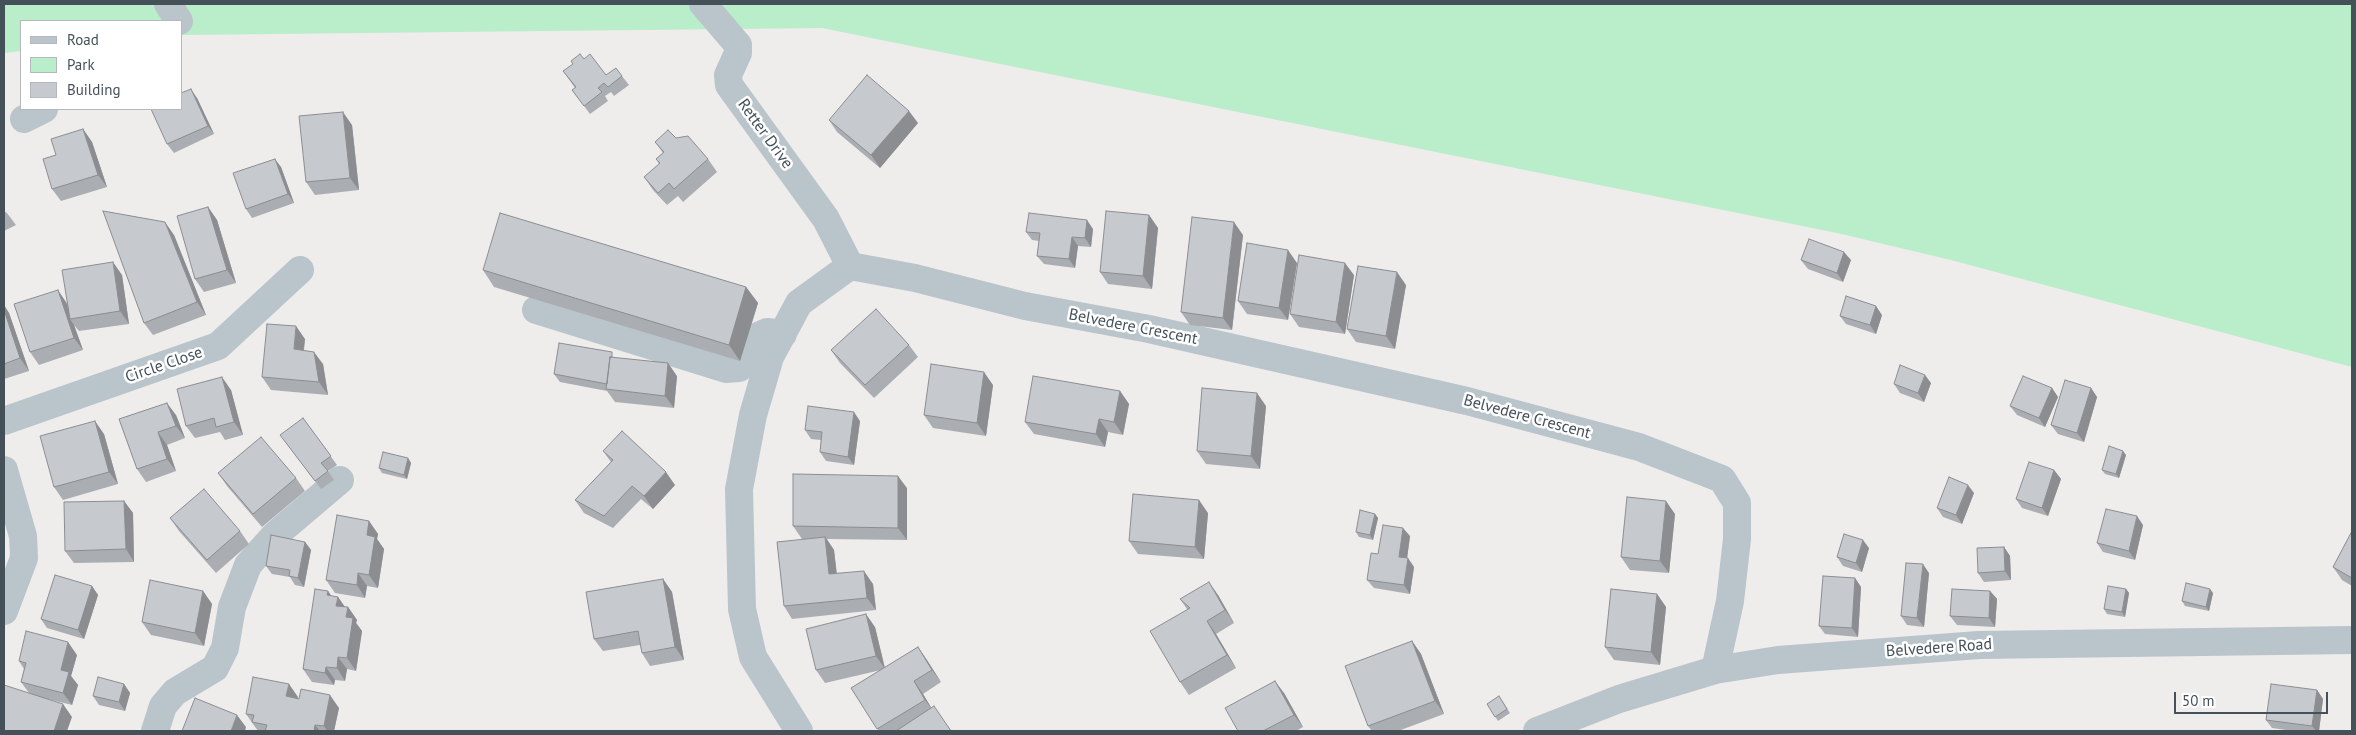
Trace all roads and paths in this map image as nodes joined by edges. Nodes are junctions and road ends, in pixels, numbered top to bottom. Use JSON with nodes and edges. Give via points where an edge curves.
{"nodes":[{"id":1,"x":168,"y":4,"type":"edge"},
{"id":2,"x":703,"y":4,"type":"edge"},
{"id":3,"x":178,"y":20,"type":"edge"},
{"id":4,"x":850,"y":266,"type":"junction"},
{"id":5,"x":300,"y":270,"type":"dead end"},
{"id":6,"x":536,"y":310,"type":"dead end"},
{"id":7,"x":783,"y":334,"type":"junction"},
{"id":8,"x":4,"y":421,"type":"edge"},
{"id":9,"x":4,"y":470,"type":"edge"},
{"id":10,"x":340,"y":480,"type":"dead end"},
{"id":11,"x":4,"y":610,"type":"edge"},
{"id":12,"x":2352,"y":640,"type":"edge"},
{"id":13,"x":1715,"y":670,"type":"junction"},
{"id":14,"x":155,"y":731,"type":"edge"},
{"id":15,"x":799,"y":731,"type":"edge"},
{"id":16,"x":1537,"y":731,"type":"edge"}],
"edges":[{"from":1,"to":3,"type":"street"},
{"from":2,"to":4,"type":"street","name":"Retter Drive","via":[[738,45],[738,53],[728,75],[729,85],[826,219]]},
{"from":4,"to":7,"type":"street","via":[[799,303]]},
{"from":4,"to":13,"type":"street","name":"Belvedere Crescent","via":[[1467,400],[1638,447],[1722,479],[1737,503],[1737,539],[1730,601]]},
{"from":5,"to":8,"type":"street","name":"Circle Close","via":[[218,346]]},
{"from":6,"to":7,"type":"street","via":[[726,369],[739,368],[746,363],[758,336],[767,332]]},
{"from":7,"to":15,"type":"street","via":[[770,357],[753,416],[740,489],[740,569],[742,610],[753,658]]},
{"from":9,"to":11,"type":"street","via":[[23,536],[24,558]]},
{"from":10,"to":14,"type":"street","via":[[274,536],[248,565],[232,607],[225,648],[215,668],[175,692],[163,706]]},
{"from":12,"to":13,"type":"street","name":"Belvedere Road","via":[[1979,645],[1778,660]]},
{"from":13,"to":16,"type":"street","name":"Belvedere Road","via":[[1619,699]]}]}
